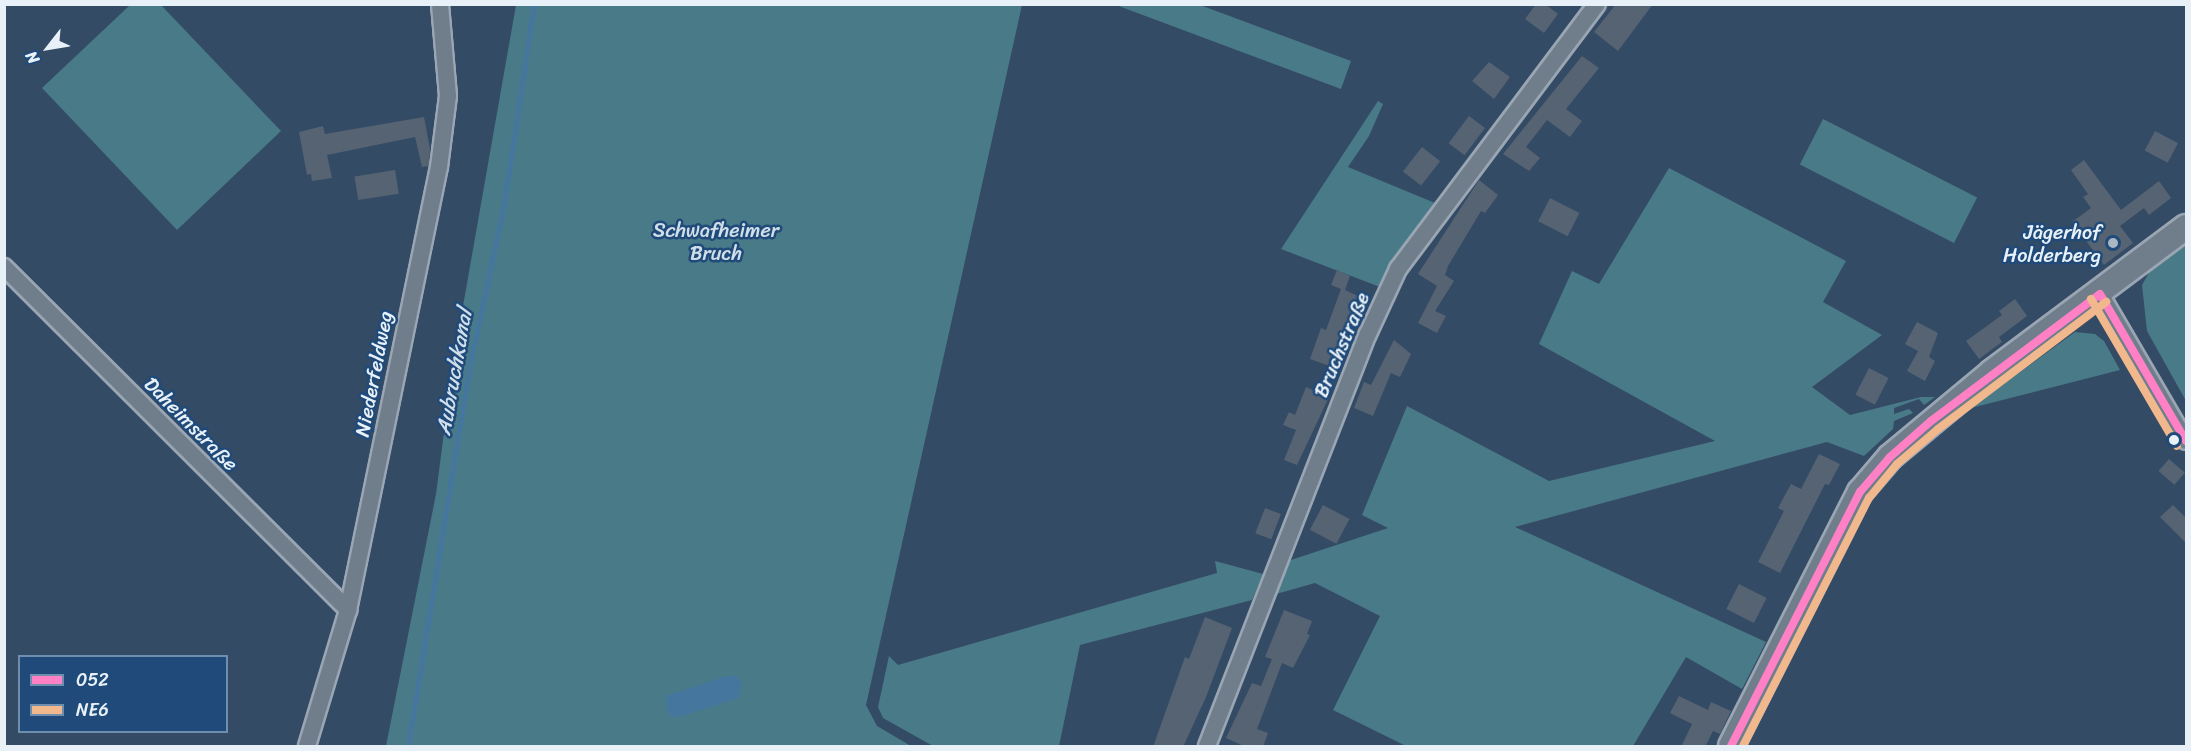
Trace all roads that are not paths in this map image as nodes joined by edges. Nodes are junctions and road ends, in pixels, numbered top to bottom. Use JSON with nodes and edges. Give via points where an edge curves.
{"nodes":[{"id":1,"x":440,"y":4,"type":"edge"},
{"id":2,"x":1597,"y":4,"type":"edge"},
{"id":3,"x":2187,"y":227,"type":"edge"},
{"id":4,"x":4,"y":267,"type":"edge"},
{"id":5,"x":2100,"y":294,"type":"junction"},
{"id":6,"x":2187,"y":441,"type":"edge"},
{"id":7,"x":348,"y":609,"type":"junction"},
{"id":8,"x":307,"y":747,"type":"edge"},
{"id":9,"x":1207,"y":747,"type":"edge"},
{"id":10,"x":1731,"y":747,"type":"edge"}],
"edges":[{"from":1,"to":7,"type":"street","name":"Niederfeldweg","via":[[448,96],[439,167]]},
{"from":2,"to":9,"type":"street","name":"Bruchstraße","via":[[1398,269],[1364,345]]},
{"from":3,"to":5,"type":"main road"},
{"from":4,"to":7,"type":"street","name":"Daheimstraße"},
{"from":5,"to":6,"type":"street"},
{"from":5,"to":10,"type":"main road","via":[[1931,421],[1890,457],[1860,492]]},
{"from":7,"to":8,"type":"street","name":"Niederfeldweg"}]}
